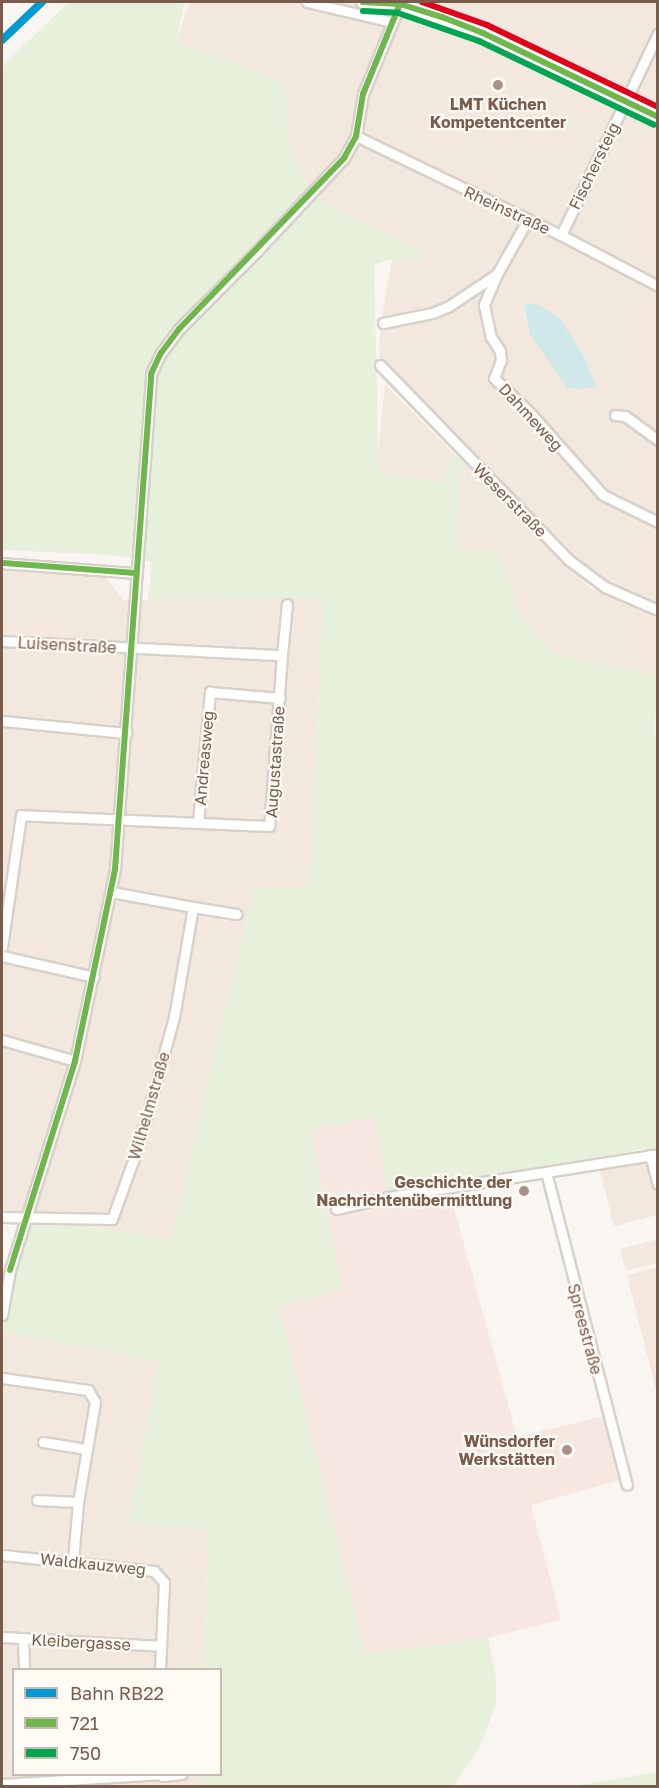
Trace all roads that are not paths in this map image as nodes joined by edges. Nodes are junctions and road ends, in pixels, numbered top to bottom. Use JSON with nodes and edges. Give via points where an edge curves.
{"nodes":[{"id":1,"x":307,"y":2,"type":"edge"},
{"id":2,"x":363,"y":2,"type":"edge"},
{"id":3,"x":398,"y":2,"type":"edge"},
{"id":4,"x":392,"y":22,"type":"junction"},
{"id":5,"x":657,"y":33,"type":"edge"},
{"id":6,"x":625,"y":101,"type":"junction"},
{"id":7,"x":657,"y":117,"type":"edge"},
{"id":8,"x":356,"y":136,"type":"junction"},
{"id":9,"x":528,"y":219,"type":"junction"},
{"id":10,"x":561,"y":234,"type":"junction"},
{"id":11,"x":497,"y":274,"type":"junction"},
{"id":12,"x":657,"y":286,"type":"edge"},
{"id":13,"x":383,"y":323,"type":"dead end"},
{"id":14,"x":380,"y":366,"type":"dead end"},
{"id":15,"x":615,"y":415,"type":"dead end"},
{"id":16,"x":657,"y":440,"type":"edge"},
{"id":17,"x":657,"y":522,"type":"edge"},
{"id":18,"x":2,"y":563,"type":"edge"},
{"id":19,"x":136,"y":573,"type":"junction"},
{"id":20,"x":287,"y":604,"type":"dead end"},
{"id":21,"x":657,"y":610,"type":"edge"},
{"id":22,"x":2,"y":641,"type":"edge"},
{"id":23,"x":133,"y":648,"type":"junction"},
{"id":24,"x":282,"y":655,"type":"junction"},
{"id":25,"x":280,"y":698,"type":"junction"},
{"id":26,"x":2,"y":721,"type":"edge"},
{"id":27,"x":126,"y":734,"type":"junction"},
{"id":28,"x":118,"y":820,"type":"junction"},
{"id":29,"x":198,"y":823,"type":"junction"},
{"id":30,"x":111,"y":892,"type":"junction"},
{"id":31,"x":193,"y":907,"type":"junction"},
{"id":32,"x":236,"y":914,"type":"dead end"},
{"id":33,"x":2,"y":948,"type":"edge"},
{"id":34,"x":2,"y":956,"type":"edge"},
{"id":35,"x":94,"y":977,"type":"junction"},
{"id":36,"x":2,"y":1040,"type":"edge"},
{"id":37,"x":75,"y":1061,"type":"junction"},
{"id":38,"x":654,"y":1154,"type":"edge"},
{"id":39,"x":546,"y":1172,"type":"junction"},
{"id":40,"x":657,"y":1184,"type":"edge"},
{"id":41,"x":336,"y":1209,"type":"dead end"},
{"id":42,"x":2,"y":1217,"type":"edge"},
{"id":43,"x":26,"y":1217,"type":"junction"},
{"id":44,"x":2,"y":1315,"type":"edge"},
{"id":45,"x":2,"y":1378,"type":"edge"},
{"id":46,"x":43,"y":1442,"type":"dead end"},
{"id":47,"x":86,"y":1449,"type":"junction"},
{"id":48,"x":627,"y":1485,"type":"dead end"},
{"id":49,"x":37,"y":1500,"type":"dead end"},
{"id":50,"x":78,"y":1502,"type":"junction"},
{"id":51,"x":2,"y":1555,"type":"edge"},
{"id":52,"x":73,"y":1560,"type":"junction"},
{"id":53,"x":2,"y":1637,"type":"edge"},
{"id":54,"x":22,"y":1638,"type":"junction"},
{"id":55,"x":160,"y":1646,"type":"junction"},
{"id":56,"x":24,"y":1668,"type":"edge"},
{"id":57,"x":160,"y":1668,"type":"edge"},
{"id":58,"x":144,"y":1776,"type":"edge"},
{"id":59,"x":2,"y":1784,"type":"edge"}],
"edges":[{"from":1,"to":4,"type":"street"},
{"from":2,"to":3,"type":"main road"},
{"from":3,"to":4,"type":"street"},
{"from":3,"to":6,"type":"main road","via":[[483,33]]},
{"from":4,"to":8,"type":"street","via":[[363,94]]},
{"from":5,"to":6,"type":"street","name":"Fischersteig"},
{"from":6,"to":7,"type":"main road"},
{"from":6,"to":10,"type":"street","name":"Fischersteig"},
{"from":8,"to":9,"type":"street","name":"Rheinstraße"},
{"from":8,"to":19,"type":"street","via":[[330,175],[179,329],[161,353],[151,374],[148,400]]},
{"from":9,"to":10,"type":"street","name":"Rheinstraße"},
{"from":9,"to":11,"type":"street"},
{"from":10,"to":12,"type":"street","name":"Rheinstraße"},
{"from":11,"to":13,"type":"street","via":[[449,306]]},
{"from":11,"to":17,"type":"street","name":"Dahmeweg","via":[[484,305],[491,337],[500,351],[494,378],[603,495]]},
{"from":14,"to":21,"type":"street","name":"Weserstraße","via":[[569,560],[605,587]]},
{"from":15,"to":16,"type":"street","via":[[625,416]]},
{"from":18,"to":19,"type":"street"},
{"from":19,"to":23,"type":"street"},
{"from":20,"to":24,"type":"street","name":"Augustastraße"},
{"from":22,"to":23,"type":"street","name":"Luisenstraße"},
{"from":23,"to":24,"type":"street"},
{"from":23,"to":27,"type":"street"},
{"from":24,"to":25,"type":"street","name":"Augustastraße"},
{"from":25,"to":29,"type":"street","name":"Augustastraße","via":[[270,826]]},
{"from":25,"to":29,"type":"street","name":"Andreasweg","via":[[210,692]]},
{"from":26,"to":27,"type":"street"},
{"from":27,"to":28,"type":"street"},
{"from":28,"to":29,"type":"street","name":"Augustastraße"},
{"from":28,"to":30,"type":"street"},
{"from":28,"to":33,"type":"street","name":"Augustastraße","via":[[21,815]]},
{"from":30,"to":31,"type":"street"},
{"from":30,"to":35,"type":"street"},
{"from":31,"to":32,"type":"street"},
{"from":31,"to":43,"type":"street","name":"Wilhelmstraße","via":[[174,1017],[157,1083],[112,1219]]},
{"from":34,"to":35,"type":"street"},
{"from":35,"to":37,"type":"street"},
{"from":36,"to":37,"type":"street"},
{"from":37,"to":43,"type":"street"},
{"from":38,"to":39,"type":"street"},
{"from":38,"to":40,"type":"street"},
{"from":39,"to":41,"type":"street"},
{"from":39,"to":48,"type":"street","name":"Spreestraße"},
{"from":42,"to":43,"type":"street"},
{"from":43,"to":44,"type":"street"},
{"from":45,"to":47,"type":"street","via":[[88,1390],[95,1402]]},
{"from":46,"to":47,"type":"street"},
{"from":47,"to":50,"type":"street"},
{"from":49,"to":50,"type":"street"},
{"from":50,"to":52,"type":"street"},
{"from":51,"to":52,"type":"street","name":"Waldkauzweg"},
{"from":52,"to":55,"type":"street","name":"Waldkauzweg","via":[[154,1571],[164,1582]]},
{"from":53,"to":54,"type":"street","name":"Kleibergasse"},
{"from":54,"to":55,"type":"street","name":"Kleibergasse"},
{"from":54,"to":56,"type":"street"},
{"from":55,"to":57,"type":"street","name":"Waldkauzweg"},
{"from":58,"to":59,"type":"street"}]}
